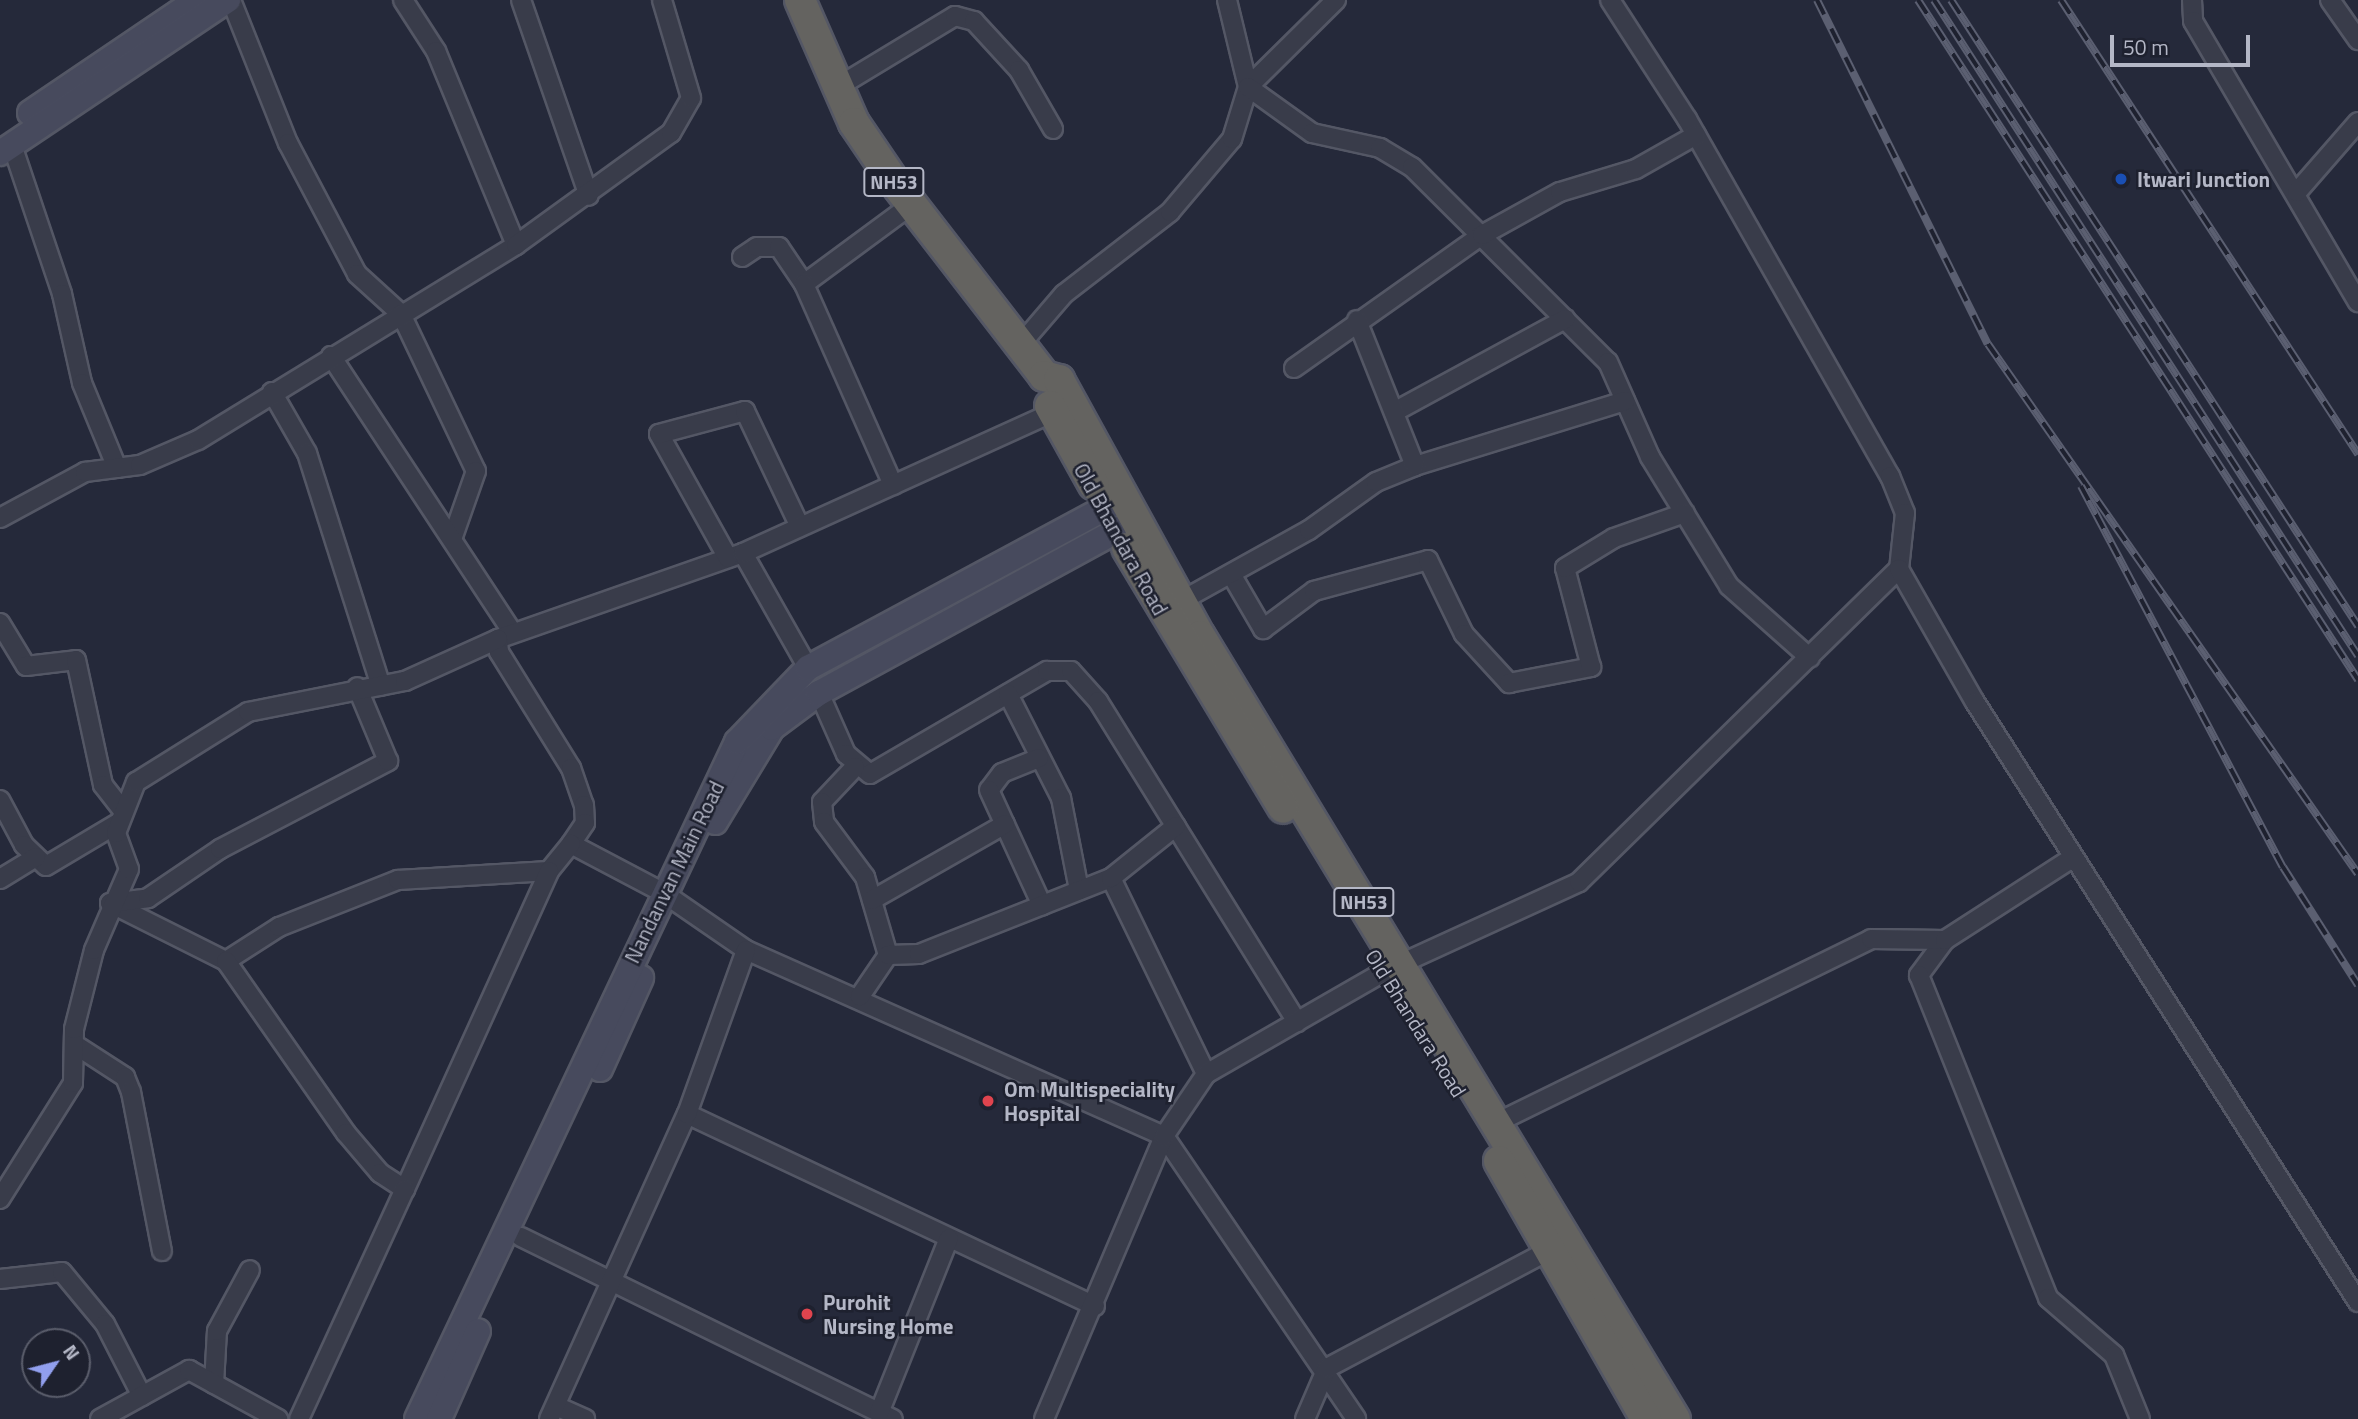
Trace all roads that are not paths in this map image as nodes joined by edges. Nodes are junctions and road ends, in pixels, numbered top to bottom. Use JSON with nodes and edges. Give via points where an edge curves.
{"nodes":[{"id":1,"x":197,"y":0,"type":"edge"},
{"id":2,"x":230,"y":0,"type":"edge"},
{"id":3,"x":403,"y":0,"type":"edge"},
{"id":4,"x":521,"y":0,"type":"edge"},
{"id":5,"x":662,"y":0,"type":"edge"},
{"id":6,"x":800,"y":0,"type":"edge"},
{"id":7,"x":1227,"y":0,"type":"edge"},
{"id":8,"x":1336,"y":0,"type":"edge"},
{"id":9,"x":1610,"y":0,"type":"edge"},
{"id":10,"x":2192,"y":0,"type":"edge"},
{"id":11,"x":2330,"y":0,"type":"edge"},
{"id":12,"x":2358,"y":40,"type":"edge"},
{"id":13,"x":1248,"y":87,"type":"junction"},
{"id":14,"x":836,"y":88,"type":"junction"},
{"id":15,"x":2358,"y":122,"type":"edge"},
{"id":16,"x":1053,"y":129,"type":"dead end"},
{"id":17,"x":1696,"y":135,"type":"junction"},
{"id":18,"x":4,"y":143,"type":"edge"},
{"id":19,"x":2297,"y":192,"type":"junction"},
{"id":20,"x":589,"y":196,"type":"junction"},
{"id":21,"x":911,"y":205,"type":"junction"},
{"id":22,"x":1482,"y":235,"type":"junction"},
{"id":23,"x":516,"y":245,"type":"junction"},
{"id":24,"x":742,"y":257,"type":"dead end"},
{"id":25,"x":804,"y":284,"type":"junction"},
{"id":26,"x":2358,"y":302,"type":"edge"},
{"id":27,"x":401,"y":314,"type":"junction"},
{"id":28,"x":1565,"y":319,"type":"junction"},
{"id":29,"x":1357,"y":320,"type":"junction"},
{"id":30,"x":1021,"y":344,"type":"junction"},
{"id":31,"x":331,"y":356,"type":"junction"},
{"id":32,"x":1294,"y":368,"type":"dead end"},
{"id":33,"x":1044,"y":376,"type":"junction"},
{"id":34,"x":272,"y":392,"type":"junction"},
{"id":35,"x":1625,"y":401,"type":"junction"},
{"id":36,"x":1054,"y":412,"type":"junction"},
{"id":37,"x":1394,"y":412,"type":"junction"},
{"id":38,"x":1415,"y":466,"type":"junction"},
{"id":39,"x":117,"y":468,"type":"junction"},
{"id":40,"x":893,"y":485,"type":"junction"},
{"id":41,"x":1685,"y":513,"type":"junction"},
{"id":42,"x":1120,"y":514,"type":"junction"},
{"id":43,"x":0,"y":518,"type":"edge"},
{"id":44,"x":800,"y":527,"type":"junction"},
{"id":45,"x":452,"y":539,"type":"junction"},
{"id":46,"x":735,"y":555,"type":"junction"},
{"id":47,"x":1899,"y":569,"type":"junction"},
{"id":48,"x":1231,"y":574,"type":"junction"},
{"id":49,"x":1181,"y":601,"type":"junction"},
{"id":50,"x":0,"y":623,"type":"edge"},
{"id":51,"x":505,"y":634,"type":"junction"},
{"id":52,"x":1810,"y":658,"type":"junction"},
{"id":53,"x":807,"y":668,"type":"junction"},
{"id":54,"x":381,"y":685,"type":"junction"},
{"id":55,"x":357,"y":687,"type":"junction"},
{"id":56,"x":818,"y":693,"type":"junction"},
{"id":57,"x":1008,"y":694,"type":"junction"},
{"id":58,"x":1039,"y":758,"type":"junction"},
{"id":59,"x":855,"y":767,"type":"junction"},
{"id":60,"x":0,"y":800,"type":"edge"},
{"id":61,"x":119,"y":816,"type":"junction"},
{"id":62,"x":1005,"y":824,"type":"junction"},
{"id":63,"x":1176,"y":826,"type":"junction"},
{"id":64,"x":571,"y":844,"type":"junction"},
{"id":65,"x":2074,"y":856,"type":"junction"},
{"id":66,"x":36,"y":857,"type":"junction"},
{"id":67,"x":549,"y":871,"type":"junction"},
{"id":68,"x":1111,"y":878,"type":"junction"},
{"id":69,"x":0,"y":879,"type":"edge"},
{"id":70,"x":1079,"y":890,"type":"junction"},
{"id":71,"x":668,"y":896,"type":"junction"},
{"id":72,"x":872,"y":900,"type":"junction"},
{"id":73,"x":110,"y":903,"type":"junction"},
{"id":74,"x":1042,"y":905,"type":"junction"},
{"id":75,"x":1945,"y":940,"type":"junction"},
{"id":76,"x":746,"y":950,"type":"junction"},
{"id":77,"x":888,"y":955,"type":"junction"},
{"id":78,"x":226,"y":961,"type":"junction"},
{"id":79,"x":1393,"y":968,"type":"junction"},
{"id":80,"x":860,"y":996,"type":"junction"},
{"id":81,"x":1297,"y":1022,"type":"junction"},
{"id":82,"x":74,"y":1044,"type":"junction"},
{"id":83,"x":1206,"y":1074,"type":"junction"},
{"id":84,"x":687,"y":1114,"type":"junction"},
{"id":85,"x":1497,"y":1122,"type":"junction"},
{"id":86,"x":1164,"y":1136,"type":"junction"},
{"id":87,"x":405,"y":1189,"type":"junction"},
{"id":88,"x":0,"y":1199,"type":"edge"},
{"id":89,"x":521,"y":1237,"type":"junction"},
{"id":90,"x":949,"y":1238,"type":"junction"},
{"id":91,"x":162,"y":1251,"type":"dead end"},
{"id":92,"x":1548,"y":1251,"type":"junction"},
{"id":93,"x":250,"y":1270,"type":"dead end"},
{"id":94,"x":611,"y":1278,"type":"junction"},
{"id":95,"x":0,"y":1279,"type":"edge"},
{"id":96,"x":1583,"y":1287,"type":"junction"},
{"id":97,"x":2358,"y":1302,"type":"edge"},
{"id":98,"x":1095,"y":1307,"type":"junction"},
{"id":99,"x":1327,"y":1368,"type":"junction"},
{"id":100,"x":214,"y":1384,"type":"junction"},
{"id":101,"x":142,"y":1396,"type":"junction"},
{"id":102,"x":553,"y":1412,"type":"edge"},
{"id":103,"x":886,"y":1416,"type":"edge"},
{"id":104,"x":100,"y":1419,"type":"edge"},
{"id":105,"x":278,"y":1419,"type":"edge"},
{"id":106,"x":299,"y":1419,"type":"edge"},
{"id":107,"x":417,"y":1419,"type":"edge"},
{"id":108,"x":439,"y":1419,"type":"edge"},
{"id":109,"x":584,"y":1419,"type":"edge"},
{"id":110,"x":1044,"y":1419,"type":"edge"},
{"id":111,"x":1305,"y":1419,"type":"edge"},
{"id":112,"x":1356,"y":1419,"type":"edge"},
{"id":113,"x":1646,"y":1419,"type":"edge"},
{"id":114,"x":1675,"y":1419,"type":"edge"},
{"id":115,"x":2140,"y":1419,"type":"edge"}],
"edges":[{"from":1,"to":18,"type":"main road"},
{"from":2,"to":18,"type":"main road"},
{"from":2,"to":27,"type":"street","via":[[288,143],[357,274]]},
{"from":3,"to":23,"type":"street","via":[[436,51]]},
{"from":4,"to":20,"type":"street"},
{"from":5,"to":20,"type":"street","via":[[691,98],[671,133]]},
{"from":6,"to":14,"type":"highway","number":"NH53"},
{"from":7,"to":13,"type":"street"},
{"from":8,"to":13,"type":"street"},
{"from":9,"to":17,"type":"street"},
{"from":10,"to":19,"type":"street","via":[[2193,21]]},
{"from":11,"to":12,"type":"street"},
{"from":13,"to":22,"type":"street","via":[[1312,133],[1380,148],[1412,167]]},
{"from":13,"to":30,"type":"street","via":[[1232,139],[1170,212],[1064,294]]},
{"from":14,"to":16,"type":"street","via":[[955,16],[974,21],[1019,69]]},
{"from":14,"to":21,"type":"highway","number":"NH53"},
{"from":15,"to":19,"type":"street"},
{"from":17,"to":22,"type":"street","via":[[1636,169],[1560,192]]},
{"from":17,"to":47,"type":"street","via":[[1890,476],[1905,513]]},
{"from":18,"to":39,"type":"street","via":[[62,295],[82,383]]},
{"from":19,"to":26,"type":"street"},
{"from":20,"to":23,"type":"street"},
{"from":21,"to":25,"type":"street"},
{"from":21,"to":30,"type":"highway","number":"NH53"},
{"from":22,"to":28,"type":"street"},
{"from":22,"to":29,"type":"street"},
{"from":23,"to":27,"type":"street"},
{"from":24,"to":25,"type":"street","via":[[757,247],[779,247]]},
{"from":25,"to":40,"type":"street"},
{"from":27,"to":31,"type":"street"},
{"from":27,"to":45,"type":"street","via":[[477,471]]},
{"from":28,"to":35,"type":"street","via":[[1608,362]]},
{"from":28,"to":37,"type":"street"},
{"from":29,"to":32,"type":"street"},
{"from":29,"to":37,"type":"street"},
{"from":30,"to":33,"type":"highway","number":"NH53"},
{"from":31,"to":34,"type":"street"},
{"from":31,"to":45,"type":"street"},
{"from":33,"to":36,"type":"highway","number":"NH53","via":[[1042,392]]},
{"from":33,"to":42,"type":"highway","number":"NH53","via":[[1059,380]]},
{"from":34,"to":39,"type":"street","via":[[198,440]]},
{"from":34,"to":54,"type":"street","via":[[307,453]]},
{"from":35,"to":38,"type":"street"},
{"from":35,"to":41,"type":"street"},
{"from":36,"to":40,"type":"street"},
{"from":36,"to":42,"type":"highway","name":"Old Bhandara Road","number":"NH53"},
{"from":37,"to":38,"type":"street"},
{"from":38,"to":48,"type":"street","via":[[1376,482]]},
{"from":39,"to":43,"type":"street","via":[[85,472]]},
{"from":40,"to":44,"type":"street"},
{"from":41,"to":48,"type":"street","via":[[1614,538],[1565,568],[1591,667],[1509,683],[1464,634],[1428,560],[1314,591],[1263,629]]},
{"from":41,"to":52,"type":"street","via":[[1729,586]]},
{"from":42,"to":49,"type":"highway","number":"NH53"},
{"from":42,"to":53,"type":"main road","name":"Nandanvan Main Road"},
{"from":42,"to":56,"type":"main road"},
{"from":42,"to":79,"type":"highway","name":"Old Bhandara Road","number":"NH53","via":[[1163,616]]},
{"from":44,"to":46,"type":"street"},
{"from":44,"to":46,"type":"street","via":[[745,411],[659,434]]},
{"from":45,"to":51,"type":"street"},
{"from":46,"to":51,"type":"street"},
{"from":46,"to":53,"type":"street"},
{"from":47,"to":52,"type":"street"},
{"from":47,"to":65,"type":"street"},
{"from":48,"to":49,"type":"street"},
{"from":49,"to":79,"type":"highway","number":"NH53"},
{"from":50,"to":61,"type":"street","via":[[26,666],[76,660],[103,785]]},
{"from":51,"to":54,"type":"street"},
{"from":51,"to":64,"type":"street","via":[[499,652],[571,768],[584,805],[585,823]]},
{"from":52,"to":79,"type":"street","via":[[1579,882]]},
{"from":53,"to":71,"type":"main road","name":"Nandanvan Main Road","via":[[737,742]]},
{"from":54,"to":55,"type":"street"},
{"from":55,"to":61,"type":"street","via":[[248,712],[152,767]]},
{"from":55,"to":73,"type":"street","via":[[388,761],[220,849],[148,898]]},
{"from":56,"to":59,"type":"street"},
{"from":56,"to":71,"type":"main road","via":[[772,728]]},
{"from":57,"to":58,"type":"street"},
{"from":57,"to":59,"type":"street","via":[[870,774]]},
{"from":57,"to":63,"type":"street","via":[[1047,671],[1072,671],[1098,701]]},
{"from":58,"to":62,"type":"street","via":[[993,780],[989,790]]},
{"from":58,"to":70,"type":"street","via":[[1061,798]]},
{"from":59,"to":72,"type":"street","via":[[829,788],[822,802],[824,822],[856,860]]},
{"from":60,"to":66,"type":"street"},
{"from":61,"to":66,"type":"street","via":[[46,866]]},
{"from":61,"to":73,"type":"street","via":[[130,869]]},
{"from":62,"to":72,"type":"street"},
{"from":62,"to":74,"type":"street"},
{"from":63,"to":68,"type":"street"},
{"from":63,"to":81,"type":"street"},
{"from":64,"to":67,"type":"street"},
{"from":64,"to":71,"type":"street"},
{"from":65,"to":75,"type":"street"},
{"from":65,"to":97,"type":"street"},
{"from":66,"to":69,"type":"street"},
{"from":67,"to":78,"type":"street","via":[[398,880],[279,927]]},
{"from":67,"to":87,"type":"street"},
{"from":68,"to":70,"type":"street"},
{"from":68,"to":83,"type":"street"},
{"from":70,"to":74,"type":"street"},
{"from":71,"to":76,"type":"street"},
{"from":71,"to":89,"type":"main road"},
{"from":71,"to":107,"type":"main road","name":"Nandanvan Main Road"},
{"from":72,"to":77,"type":"street"},
{"from":73,"to":78,"type":"street"},
{"from":73,"to":82,"type":"street"},
{"from":74,"to":77,"type":"street","via":[[919,954]]},
{"from":75,"to":85,"type":"street","via":[[1871,939]]},
{"from":75,"to":115,"type":"street","via":[[1919,975],[2034,1262],[2049,1298],[2114,1355]]},
{"from":76,"to":80,"type":"street"},
{"from":76,"to":84,"type":"street"},
{"from":77,"to":80,"type":"street"},
{"from":78,"to":87,"type":"street","via":[[346,1133],[380,1173]]},
{"from":79,"to":81,"type":"street"},
{"from":79,"to":85,"type":"highway","number":"NH53"},
{"from":79,"to":92,"type":"highway","name":"Old Bhandara Road","number":"NH53"},
{"from":80,"to":86,"type":"street"},
{"from":81,"to":83,"type":"street"},
{"from":82,"to":88,"type":"street","via":[[67,1101]]},
{"from":82,"to":91,"type":"street","via":[[125,1077]]},
{"from":83,"to":86,"type":"street"},
{"from":84,"to":90,"type":"street"},
{"from":84,"to":94,"type":"street"},
{"from":85,"to":96,"type":"highway","number":"NH53"},
{"from":86,"to":98,"type":"street"},
{"from":86,"to":99,"type":"street"},
{"from":87,"to":106,"type":"street"},
{"from":89,"to":94,"type":"street"},
{"from":89,"to":108,"type":"main road"},
{"from":90,"to":98,"type":"street"},
{"from":90,"to":103,"type":"street"},
{"from":92,"to":96,"type":"highway","name":"Old Bhandara Road","number":"NH53"},
{"from":92,"to":99,"type":"street"},
{"from":93,"to":100,"type":"street","via":[[218,1331]]},
{"from":94,"to":102,"type":"street"},
{"from":94,"to":103,"type":"street"},
{"from":95,"to":101,"type":"street","via":[[62,1272],[104,1324]]},
{"from":96,"to":113,"type":"highway","name":"Old Bhandara Road","number":"NH53"},
{"from":96,"to":114,"type":"highway","number":"NH53"},
{"from":98,"to":110,"type":"street"},
{"from":99,"to":111,"type":"street"},
{"from":99,"to":112,"type":"street"},
{"from":100,"to":101,"type":"street","via":[[189,1370]]},
{"from":100,"to":105,"type":"street"},
{"from":101,"to":104,"type":"street"},
{"from":102,"to":109,"type":"street"}]}
